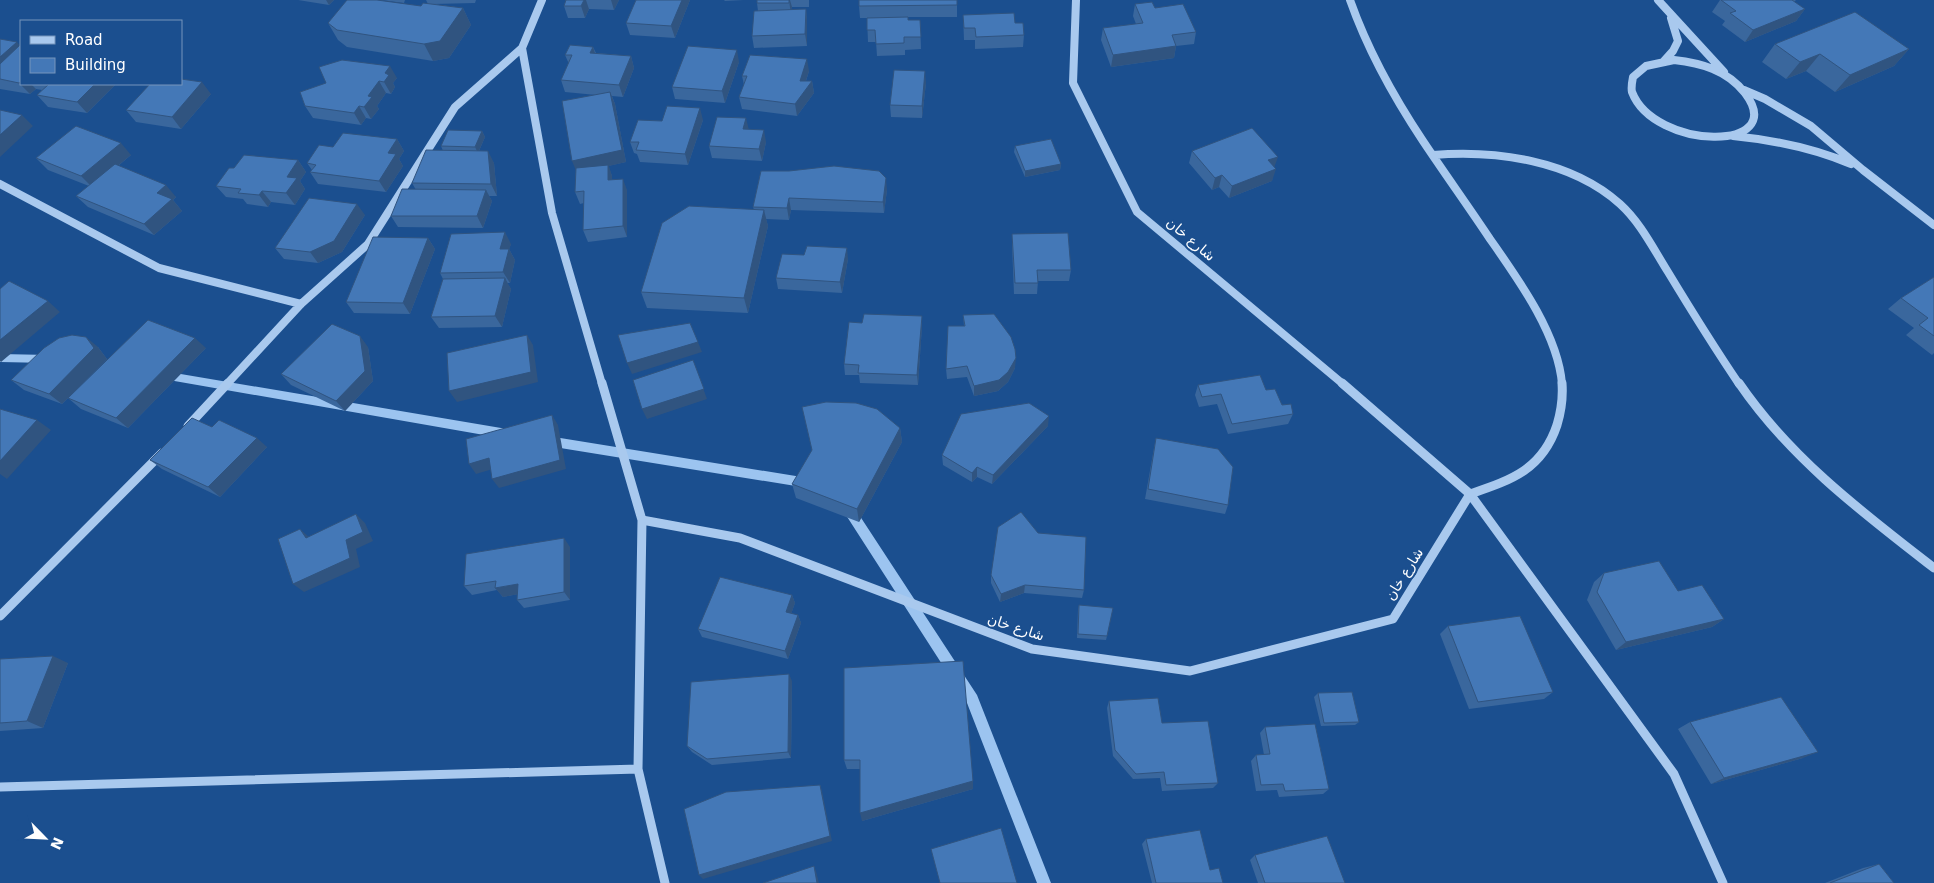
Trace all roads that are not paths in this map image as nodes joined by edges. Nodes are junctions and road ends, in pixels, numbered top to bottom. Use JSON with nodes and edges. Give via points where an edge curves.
{"nodes":[{"id":1,"x":542,"y":0,"type":"edge"},
{"id":2,"x":1076,"y":0,"type":"edge"},
{"id":3,"x":1350,"y":0,"type":"edge"},
{"id":4,"x":1658,"y":0,"type":"edge"},
{"id":5,"x":1669,"y":11,"type":"junction"},
{"id":6,"x":522,"y":48,"type":"junction"},
{"id":7,"x":1664,"y":61,"type":"junction"},
{"id":8,"x":1730,"y":78,"type":"junction"},
{"id":9,"x":1744,"y":90,"type":"junction"},
{"id":10,"x":1730,"y":136,"type":"junction"},
{"id":11,"x":1434,"y":155,"type":"junction"},
{"id":12,"x":1863,"y":170,"type":"junction"},
{"id":13,"x":0,"y":184,"type":"edge"},
{"id":14,"x":1934,"y":225,"type":"edge"},
{"id":15,"x":301,"y":304,"type":"junction"},
{"id":16,"x":184,"y":430,"type":"edge"},
{"id":17,"x":170,"y":444,"type":"edge"},
{"id":18,"x":1470,"y":494,"type":"junction"},
{"id":19,"x":642,"y":520,"type":"junction"},
{"id":20,"x":1934,"y":568,"type":"edge"},
{"id":21,"x":0,"y":616,"type":"edge"},
{"id":22,"x":638,"y":769,"type":"junction"},
{"id":23,"x":0,"y":787,"type":"edge"},
{"id":24,"x":664,"y":883,"type":"edge"},
{"id":25,"x":1724,"y":883,"type":"edge"}],
"edges":[{"from":1,"to":6,"type":"street"},
{"from":2,"to":18,"type":"street","name":"شارع خان","via":[[1073,83],[1137,212]]},
{"from":3,"to":11,"type":"street","via":[[1363,36],[1386,82]]},
{"from":4,"to":5,"type":"street"},
{"from":5,"to":7,"type":"street","via":[[1678,41]]},
{"from":5,"to":8,"type":"street"},
{"from":6,"to":15,"type":"street","via":[[455,107],[368,244]]},
{"from":6,"to":19,"type":"street","via":[[552,213]]},
{"from":7,"to":8,"type":"street","via":[[1693,62]]},
{"from":7,"to":10,"type":"street","via":[[1642,67],[1634,76],[1631,87],[1635,100],[1645,113],[1680,133],[1701,138]]},
{"from":8,"to":9,"type":"street"},
{"from":9,"to":10,"type":"street","via":[[1752,103],[1754,115],[1749,126]]},
{"from":9,"to":12,"type":"street","via":[[1811,126]]},
{"from":10,"to":12,"type":"street","via":[[1761,138],[1798,146],[1828,154]]},
{"from":11,"to":18,"type":"street","via":[[1526,293],[1546,330],[1560,367],[1562,394],[1557,421],[1544,452],[1521,476]]},
{"from":11,"to":20,"type":"street","via":[[1470,153],[1526,161],[1575,177],[1619,204],[1640,227],[1731,370],[1768,421],[1811,468]]},
{"from":12,"to":14,"type":"street"},
{"from":13,"to":15,"type":"street","via":[[159,268]]},
{"from":15,"to":16,"type":"street"},
{"from":17,"to":21,"type":"street"},
{"from":18,"to":19,"type":"street","name":"شارع خان","via":[[1393,619],[1190,671],[1032,649],[740,538]]},
{"from":18,"to":25,"type":"street","via":[[1674,774]]},
{"from":19,"to":22,"type":"street"},
{"from":22,"to":23,"type":"street"},
{"from":22,"to":24,"type":"street"}]}
